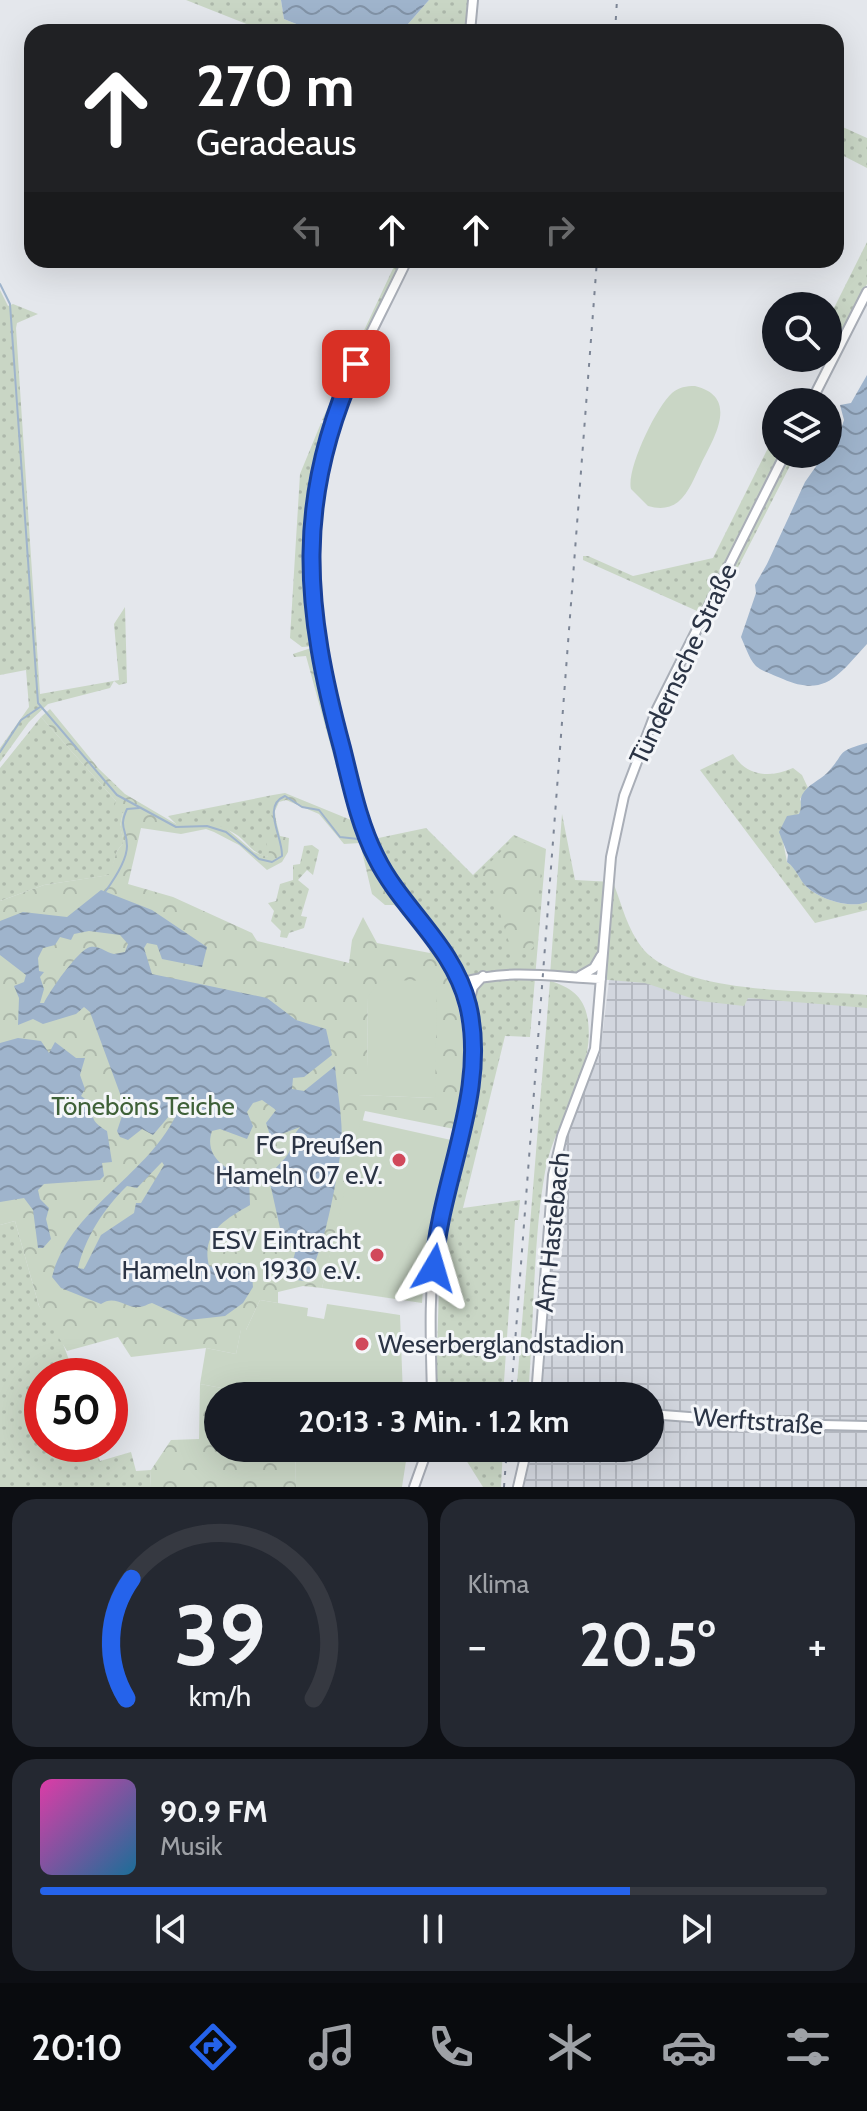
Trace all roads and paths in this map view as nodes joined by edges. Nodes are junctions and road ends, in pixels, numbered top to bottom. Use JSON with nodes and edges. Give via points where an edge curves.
{"nodes":[{"id":1,"x":473,"y":0,"type":"edge"},
{"id":2,"x":471,"y":24,"type":"edge"},
{"id":3,"x":403,"y":268,"type":"edge"},
{"id":4,"x":867,"y":292,"type":"edge"},
{"id":5,"x":818,"y":388,"type":"edge"},
{"id":6,"x":778,"y":468,"type":"edge"},
{"id":7,"x":604,"y":948,"type":"junction"},
{"id":8,"x":483,"y":975,"type":"junction"},
{"id":9,"x":578,"y":977,"type":"junction"},
{"id":10,"x":601,"y":979,"type":"junction"},
{"id":11,"x":461,"y":983,"type":"junction"},
{"id":12,"x":468,"y":1007,"type":"junction"},
{"id":13,"x":432,"y":1382,"type":"edge"},
{"id":14,"x":537,"y":1382,"type":"edge"},
{"id":15,"x":664,"y":1415,"type":"edge"},
{"id":16,"x":867,"y":1426,"type":"edge"},
{"id":17,"x":423,"y":1462,"type":"edge"},
{"id":18,"x":524,"y":1462,"type":"edge"},
{"id":19,"x":414,"y":1487,"type":"edge"},
{"id":20,"x":518,"y":1487,"type":"edge"}],
"edges":[{"from":1,"to":2,"type":"main road"},
{"from":3,"to":11,"type":"main road","via":[[347,384],[320,469],[312,518],[313,617],[325,684],[377,859],[434,936]]},
{"from":4,"to":5,"type":"main road"},
{"from":6,"to":7,"type":"main road","name":"Tündernsche Straße","via":[[638,752],[618,821]]},
{"from":7,"to":9,"type":"main road","via":[[594,968]]},
{"from":7,"to":10,"type":"main road","name":"Tündernsche Straße"},
{"from":8,"to":9,"type":"main road"},
{"from":8,"to":11,"type":"main road"},
{"from":8,"to":12,"type":"main road"},
{"from":9,"to":10,"type":"main road"},
{"from":10,"to":14,"type":"main road","name":"Am Hastebach","via":[[591,1067],[554,1166]]},
{"from":11,"to":12,"type":"main road"},
{"from":12,"to":13,"type":"main road","via":[[471,1068],[435,1251]]},
{"from":15,"to":16,"type":"main road","name":"Werftstraße"},
{"from":17,"to":19,"type":"main road"},
{"from":18,"to":20,"type":"main road"}]}
